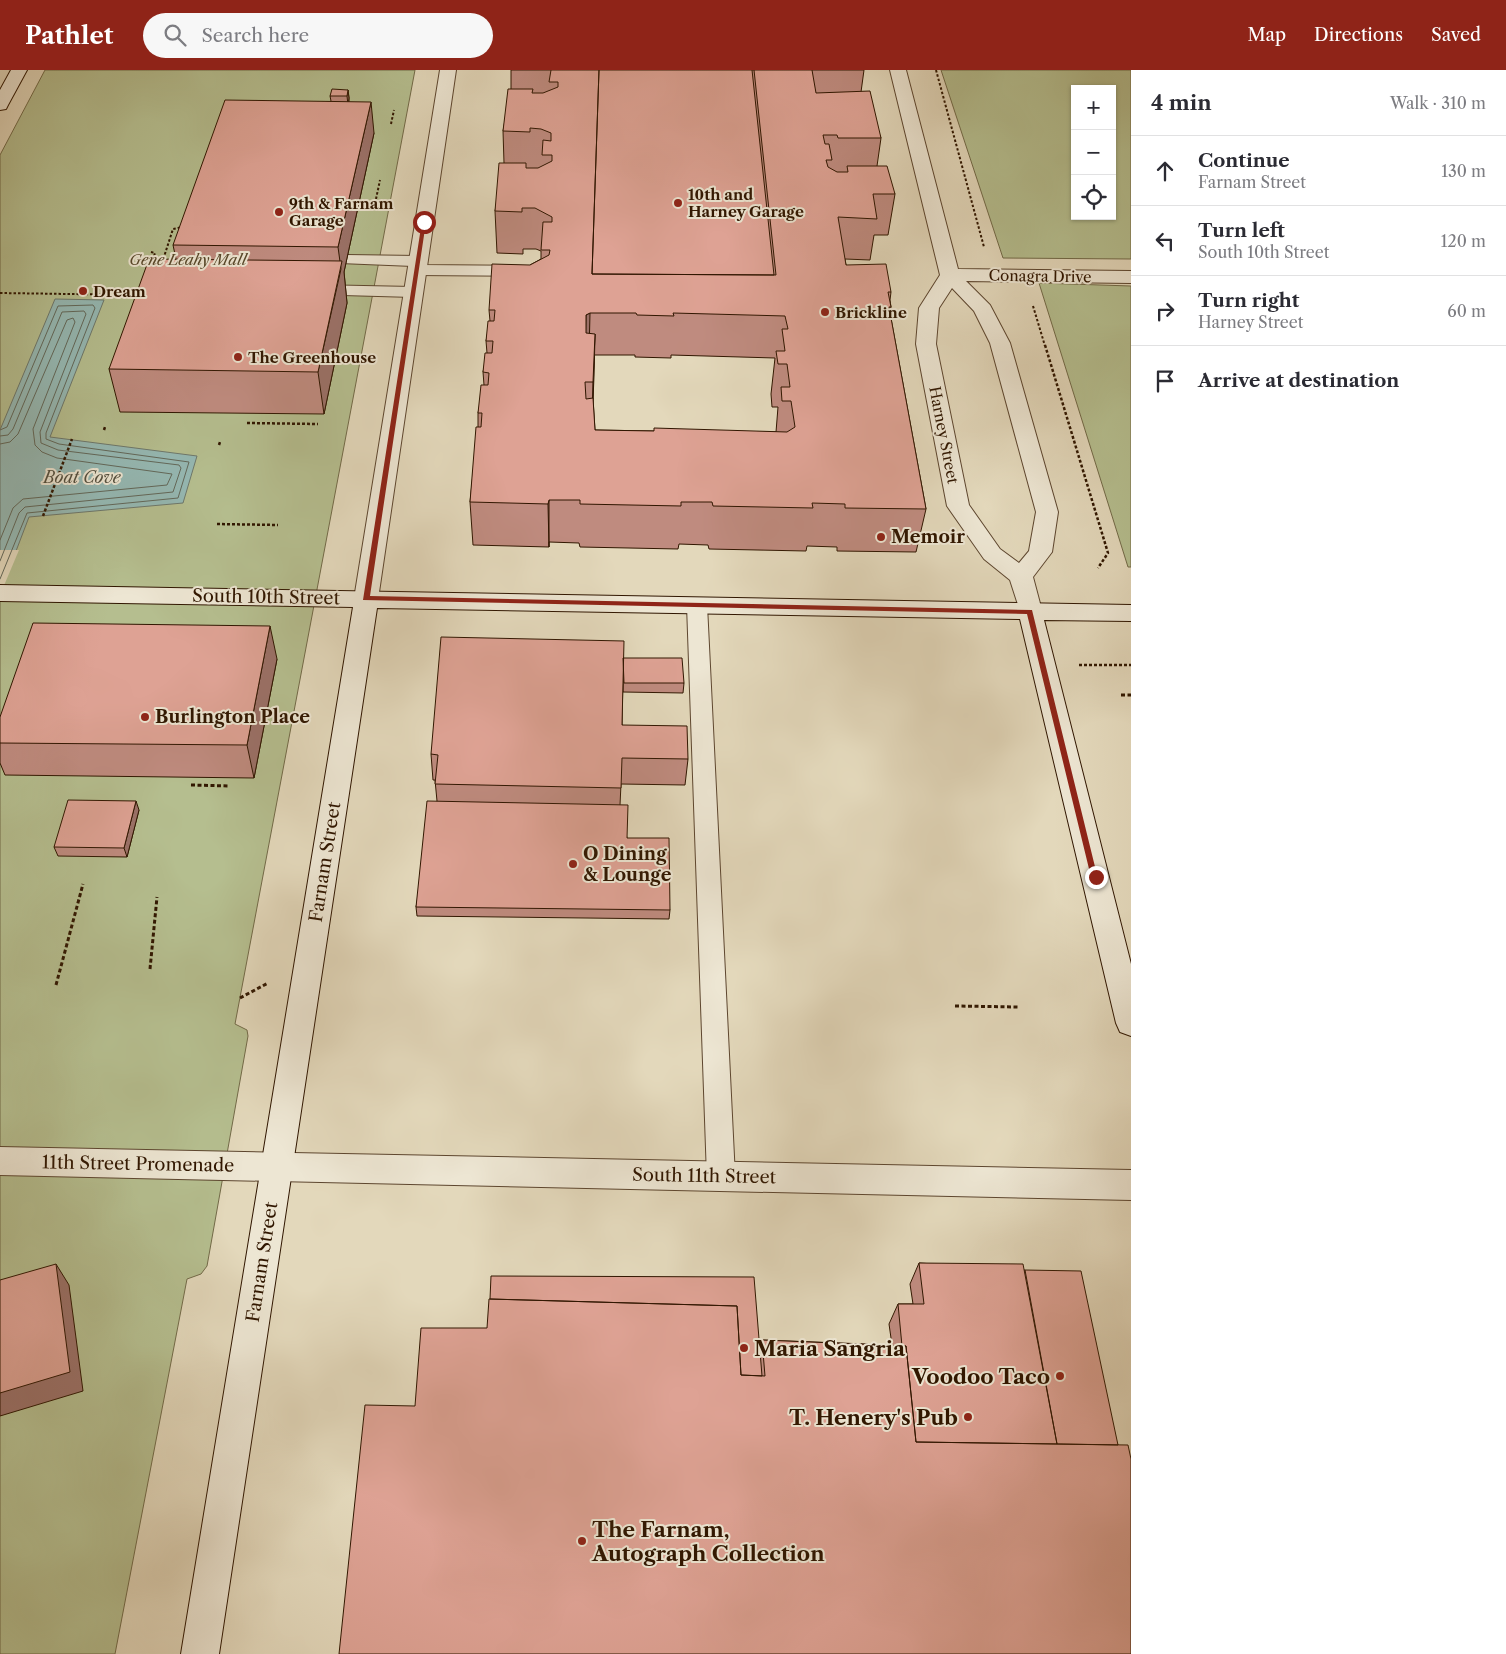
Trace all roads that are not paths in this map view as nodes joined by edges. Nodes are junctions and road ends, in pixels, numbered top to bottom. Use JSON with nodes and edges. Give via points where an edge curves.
{"nodes":[{"id":1,"x":19,"y":70,"type":"edge"},
{"id":2,"x":448,"y":70,"type":"edge"},
{"id":3,"x":898,"y":70,"type":"edge"},
{"id":4,"x":0,"y":105,"type":"edge"},
{"id":5,"x":346,"y":260,"type":"dead end"},
{"id":6,"x":543,"y":272,"type":"edge"},
{"id":7,"x":416,"y":274,"type":"junction"},
{"id":8,"x":950,"y":275,"type":"junction"},
{"id":9,"x":1131,"y":278,"type":"edge"},
{"id":10,"x":300,"y":290,"type":"edge"},
{"id":11,"x":1021,"y":576,"type":"junction"},
{"id":12,"x":0,"y":593,"type":"edge"},
{"id":13,"x":366,"y":599,"type":"junction"},
{"id":14,"x":697,"y":604,"type":"junction"},
{"id":15,"x":1030,"y":611,"type":"junction"},
{"id":16,"x":1131,"y":613,"type":"edge"},
{"id":17,"x":1131,"y":1023,"type":"edge"},
{"id":18,"x":0,"y":1160,"type":"edge"},
{"id":19,"x":277,"y":1167,"type":"junction"},
{"id":20,"x":720,"y":1176,"type":"junction"},
{"id":21,"x":1131,"y":1185,"type":"edge"},
{"id":22,"x":200,"y":1654,"type":"edge"}],
"edges":[{"from":1,"to":4,"type":"street"},
{"from":2,"to":7,"type":"street","name":"Farnam Street"},
{"from":3,"to":8,"type":"street"},
{"from":5,"to":7,"type":"lane"},
{"from":6,"to":7,"type":"lane"},
{"from":7,"to":10,"type":"lane"},
{"from":7,"to":13,"type":"street","name":"Farnam Street"},
{"from":8,"to":9,"type":"street","name":"Conagra Drive"},
{"from":8,"to":11,"type":"street","via":[[983,309],[1000,343],[1047,512],[1040,552]]},
{"from":8,"to":11,"type":"street","name":"Harney Street","via":[[929,308],[926,344],[958,506],[992,554]]},
{"from":11,"to":15,"type":"street"},
{"from":12,"to":13,"type":"street","name":"South 10th Street"},
{"from":13,"to":14,"type":"street","name":"South 10th Street"},
{"from":13,"to":19,"type":"street","name":"Farnam Street"},
{"from":14,"to":15,"type":"street","name":"South 10th Street"},
{"from":14,"to":20,"type":"lane"},
{"from":15,"to":16,"type":"street","name":"South 10th Street"},
{"from":15,"to":17,"type":"street"},
{"from":18,"to":19,"type":"street","name":"11th Street Promenade"},
{"from":19,"to":20,"type":"street","name":"South 11th Street"},
{"from":19,"to":22,"type":"street","name":"Farnam Street"},
{"from":20,"to":21,"type":"street","name":"South 11th Street"}]}
